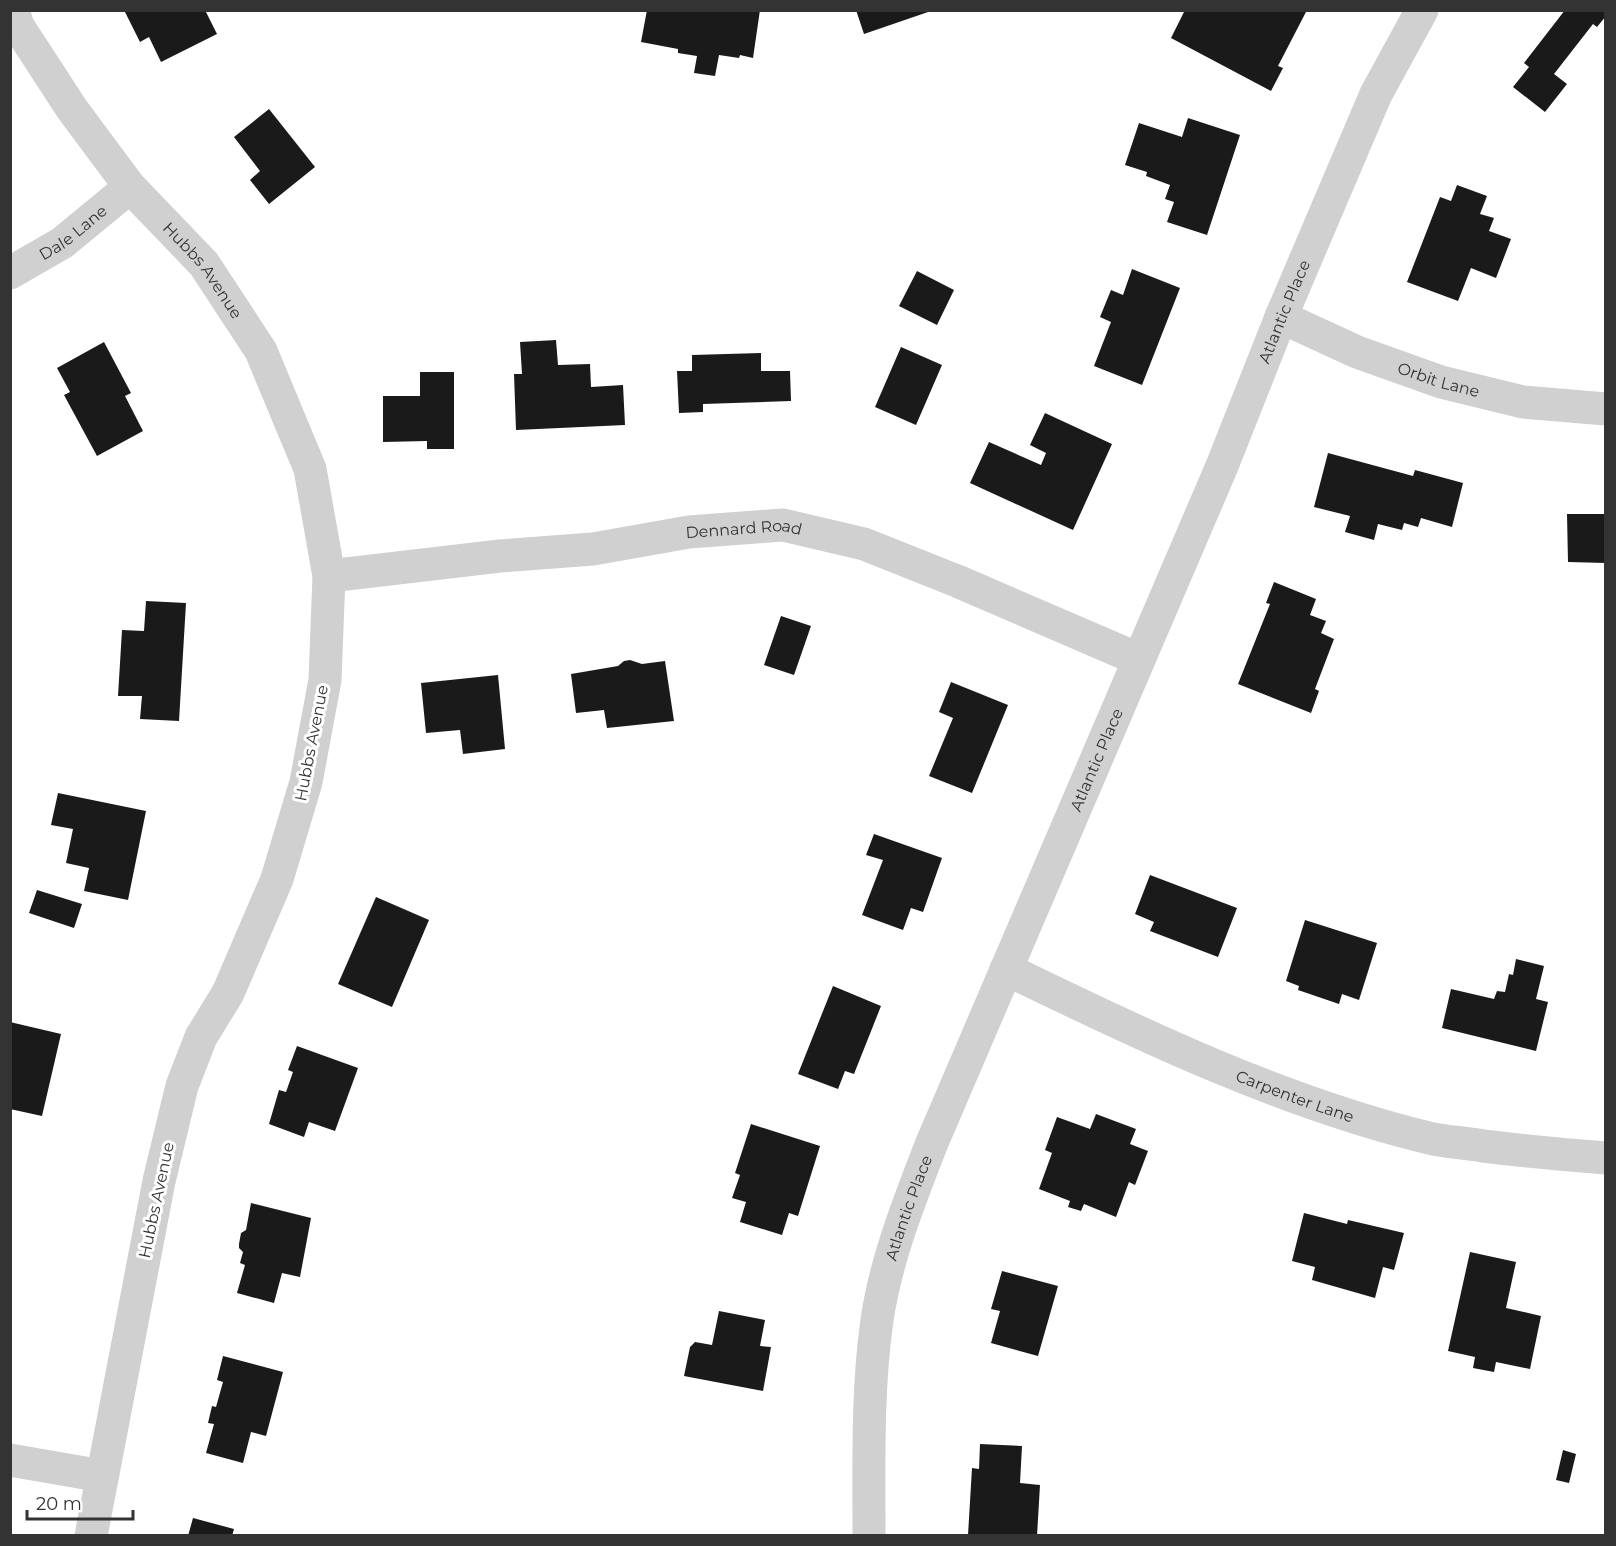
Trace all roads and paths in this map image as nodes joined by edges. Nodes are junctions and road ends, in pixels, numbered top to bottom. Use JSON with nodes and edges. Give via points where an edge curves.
{"nodes":[{"id":1,"x":13,"y":10,"type":"edge"},
{"id":2,"x":1422,"y":10,"type":"edge"},
{"id":3,"x":130,"y":187,"type":"junction"},
{"id":4,"x":10,"y":273,"type":"edge"},
{"id":5,"x":1281,"y":317,"type":"junction"},
{"id":6,"x":1605,"y":409,"type":"edge"},
{"id":7,"x":329,"y":576,"type":"junction"},
{"id":8,"x":1138,"y":659,"type":"junction"},
{"id":9,"x":1006,"y":969,"type":"junction"},
{"id":10,"x":1605,"y":1158,"type":"edge"},
{"id":11,"x":10,"y":1460,"type":"edge"},
{"id":12,"x":102,"y":1476,"type":"junction"},
{"id":13,"x":91,"y":1536,"type":"edge"},
{"id":14,"x":869,"y":1536,"type":"edge"}],
"edges":[{"from":1,"to":3,"type":"street","name":"Hubbs Avenue","via":[[18,26],[72,109]]},
{"from":2,"to":5,"type":"street","name":"Atlantic Place","via":[[1376,94]]},
{"from":3,"to":4,"type":"street","name":"Dale Lane","via":[[62,243]]},
{"from":3,"to":7,"type":"street","name":"Hubbs Avenue","via":[[204,264],[261,351],[310,469]]},
{"from":5,"to":6,"type":"street","name":"Orbit Lane","via":[[1357,352],[1441,382],[1523,402]]},
{"from":5,"to":8,"type":"street","name":"Atlantic Place","via":[[1222,466]]},
{"from":7,"to":8,"type":"street","name":"Dennard Road","via":[[592,549],[688,532],[783,525],[864,544]]},
{"from":7,"to":12,"type":"street","name":"Hubbs Avenue","via":[[324,680],[306,782],[278,879],[228,993],[201,1037],[182,1086],[159,1181]]},
{"from":8,"to":9,"type":"street","name":"Atlantic Place"},
{"from":9,"to":10,"type":"street","name":"Carpenter Lane","via":[[1230,1071],[1327,1109],[1435,1139],[1540,1154]]},
{"from":9,"to":14,"type":"street","name":"Atlantic Place","via":[[897,1234],[877,1319],[870,1407]]},
{"from":11,"to":12,"type":"street"},
{"from":12,"to":13,"type":"street","name":"Hubbs Avenue"}]}
